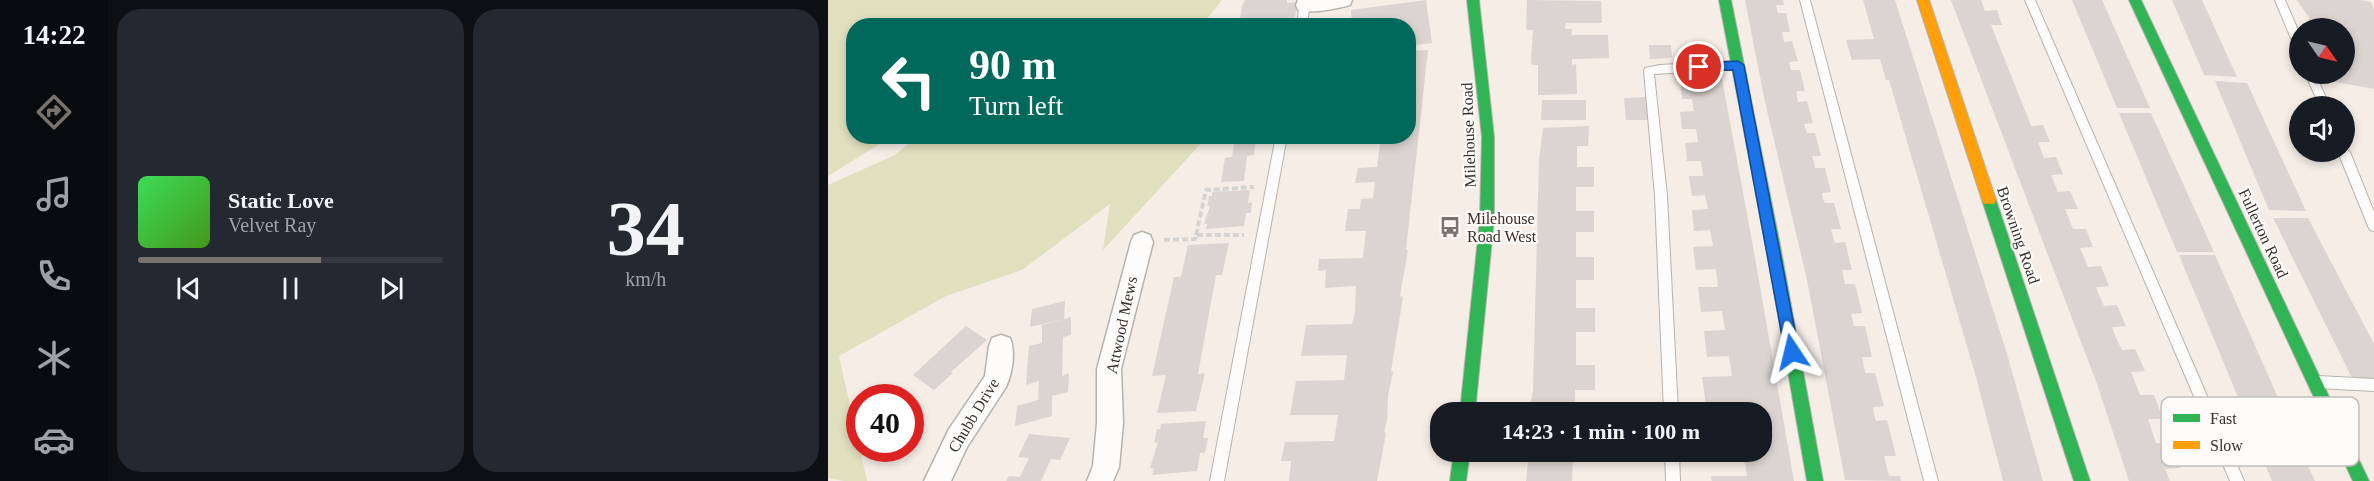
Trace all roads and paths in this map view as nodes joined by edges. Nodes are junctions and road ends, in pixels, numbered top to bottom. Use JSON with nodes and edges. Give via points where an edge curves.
{"nodes":[{"id":1,"x":1343,"y":0,"type":"edge"},
{"id":2,"x":1473,"y":0,"type":"edge"},
{"id":3,"x":1725,"y":0,"type":"edge"},
{"id":4,"x":1805,"y":0,"type":"edge"},
{"id":5,"x":1923,"y":0,"type":"edge"},
{"id":6,"x":2030,"y":0,"type":"edge"},
{"id":7,"x":2135,"y":0,"type":"edge"},
{"id":8,"x":2280,"y":0,"type":"edge"},
{"id":9,"x":1305,"y":3,"type":"edge"},
{"id":10,"x":1303,"y":18,"type":"edge"},
{"id":11,"x":2289,"y":22,"type":"edge"},
{"id":12,"x":1738,"y":65,"type":"junction"},
{"id":13,"x":1281,"y":144,"type":"edge"},
{"id":14,"x":2348,"y":162,"type":"edge"},
{"id":15,"x":1273,"y":185,"type":"junction"},
{"id":16,"x":2374,"y":226,"type":"edge"},
{"id":17,"x":1196,"y":235,"type":"junction"},
{"id":18,"x":1263,"y":235,"type":"junction"},
{"id":19,"x":1142,"y":242,"type":"joint"},
{"id":20,"x":1001,"y":346,"type":"dead end"},
{"id":21,"x":2315,"y":382,"type":"junction"},
{"id":22,"x":2374,"y":385,"type":"edge"},
{"id":23,"x":2201,"y":397,"type":"edge"},
{"id":24,"x":2322,"y":397,"type":"edge"},
{"id":25,"x":1468,"y":402,"type":"edge"},
{"id":26,"x":1671,"y":402,"type":"edge"},
{"id":27,"x":1461,"y":462,"type":"edge"},
{"id":28,"x":1672,"y":462,"type":"edge"},
{"id":29,"x":2231,"y":466,"type":"edge"},
{"id":30,"x":2354,"y":466,"type":"edge"},
{"id":31,"x":937,"y":481,"type":"edge"},
{"id":32,"x":1100,"y":481,"type":"edge"},
{"id":33,"x":1217,"y":481,"type":"edge"},
{"id":34,"x":1458,"y":481,"type":"edge"},
{"id":35,"x":1673,"y":481,"type":"edge"},
{"id":36,"x":1815,"y":481,"type":"edge"},
{"id":37,"x":1931,"y":481,"type":"edge"},
{"id":38,"x":2082,"y":481,"type":"edge"},
{"id":39,"x":2237,"y":481,"type":"edge"},
{"id":40,"x":2361,"y":481,"type":"edge"}],
"edges":[{"from":1,"to":9,"type":"street"},
{"from":2,"to":25,"type":"street","name":"Milehouse Road","via":[[1488,137],[1487,219]]},
{"from":3,"to":12,"type":"street"},
{"from":4,"to":37,"type":"lane"},
{"from":5,"to":38,"type":"street","name":"Browning Road"},
{"from":6,"to":23,"type":"lane"},
{"from":7,"to":21,"type":"street","name":"Fullerton Road"},
{"from":8,"to":11,"type":"lane"},
{"from":9,"to":10,"type":"lane"},
{"from":12,"to":26,"type":"lane","via":[[1649,71],[1661,196]]},
{"from":12,"to":36,"type":"street"},
{"from":13,"to":15,"type":"lane"},
{"from":14,"to":16,"type":"lane"},
{"from":15,"to":17,"type":"path","via":[[1206,189]]},
{"from":15,"to":18,"type":"lane"},
{"from":17,"to":18,"type":"path"},
{"from":17,"to":19,"type":"path","via":[[1195,239]]},
{"from":18,"to":33,"type":"lane"},
{"from":19,"to":32,"type":"street","name":"Attwood Mews","via":[[1109,369],[1110,423],[1106,467]]},
{"from":20,"to":31,"type":"street","name":"Chubb Drive","via":[[998,379],[958,438]]},
{"from":21,"to":22,"type":"lane"},
{"from":21,"to":24,"type":"street","name":"Fullerton Road"},
{"from":27,"to":34,"type":"street"},
{"from":28,"to":35,"type":"lane"},
{"from":29,"to":39,"type":"lane"},
{"from":30,"to":40,"type":"street","name":"Fullerton Road"}]}
